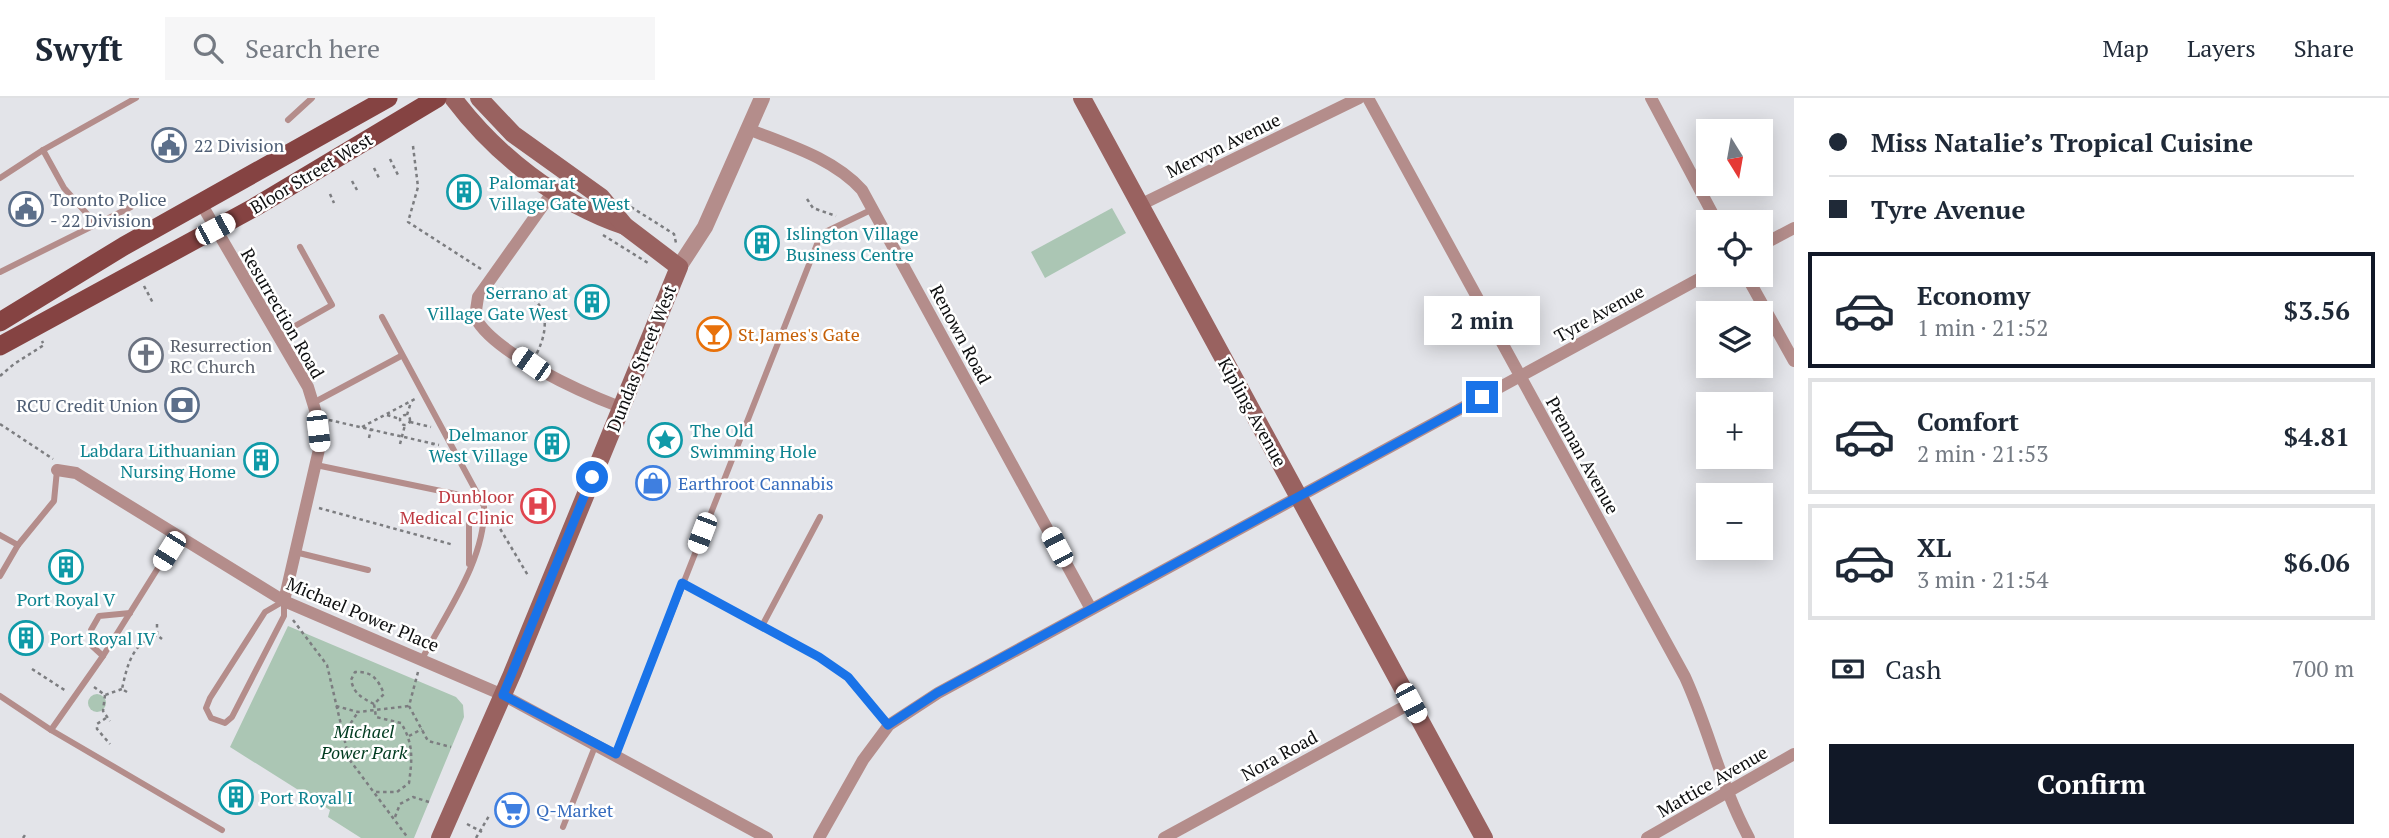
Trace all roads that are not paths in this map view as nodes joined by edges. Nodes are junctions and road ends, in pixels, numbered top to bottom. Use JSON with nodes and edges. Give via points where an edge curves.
{"nodes":[{"id":1,"x":136,"y":98,"type":"edge"},
{"id":2,"x":312,"y":98,"type":"edge"},
{"id":3,"x":388,"y":98,"type":"edge"},
{"id":4,"x":437,"y":98,"type":"edge"},
{"id":5,"x":453,"y":98,"type":"edge"},
{"id":6,"x":479,"y":98,"type":"edge"},
{"id":7,"x":762,"y":98,"type":"edge"},
{"id":8,"x":1082,"y":98,"type":"edge"},
{"id":9,"x":1359,"y":98,"type":"edge"},
{"id":10,"x":1368,"y":98,"type":"edge"},
{"id":11,"x":1651,"y":98,"type":"edge"},
{"id":12,"x":288,"y":120,"type":"dead end"},
{"id":13,"x":748,"y":129,"type":"junction"},
{"id":14,"x":43,"y":150,"type":"junction"},
{"id":15,"x":0,"y":178,"type":"edge"},
{"id":16,"x":554,"y":190,"type":"junction"},
{"id":17,"x":202,"y":205,"type":"junction"},
{"id":18,"x":1140,"y":205,"type":"junction"},
{"id":19,"x":131,"y":207,"type":"dead end"},
{"id":20,"x":873,"y":209,"type":"junction"},
{"id":21,"x":1711,"y":210,"type":"edge"},
{"id":22,"x":96,"y":224,"type":"junction"},
{"id":23,"x":625,"y":226,"type":"junction"},
{"id":24,"x":1794,"y":228,"type":"edge"},
{"id":25,"x":215,"y":229,"type":"junction"},
{"id":26,"x":1773,"y":239,"type":"edge"},
{"id":27,"x":300,"y":247,"type":"dead end"},
{"id":28,"x":679,"y":267,"type":"junction"},
{"id":29,"x":0,"y":272,"type":"edge"},
{"id":30,"x":1696,"y":281,"type":"edge"},
{"id":31,"x":1753,"y":287,"type":"edge"},
{"id":32,"x":382,"y":317,"type":"dead end"},
{"id":33,"x":0,"y":322,"type":"edge"},
{"id":34,"x":277,"y":336,"type":"junction"},
{"id":35,"x":0,"y":346,"type":"edge"},
{"id":36,"x":401,"y":356,"type":"junction"},
{"id":37,"x":1794,"y":361,"type":"edge"},
{"id":38,"x":1520,"y":377,"type":"junction"},
{"id":39,"x":313,"y":403,"type":"junction"},
{"id":40,"x":620,"y":407,"type":"junction"},
{"id":41,"x":315,"y":465,"type":"junction"},
{"id":42,"x":57,"y":470,"type":"joint"},
{"id":43,"x":465,"y":496,"type":"dead end"},
{"id":44,"x":1299,"y":496,"type":"junction"},
{"id":45,"x":820,"y":517,"type":"dead end"},
{"id":46,"x":469,"y":520,"type":"dead end"},
{"id":47,"x":0,"y":535,"type":"edge"},
{"id":48,"x":178,"y":536,"type":"junction"},
{"id":49,"x":18,"y":545,"type":"junction"},
{"id":50,"x":294,"y":552,"type":"junction"},
{"id":51,"x":469,"y":567,"type":"junction"},
{"id":52,"x":368,"y":570,"type":"dead end"},
{"id":53,"x":0,"y":576,"type":"edge"},
{"id":54,"x":682,"y":583,"type":"junction"},
{"id":55,"x":284,"y":601,"type":"junction"},
{"id":56,"x":1091,"y":609,"type":"junction"},
{"id":57,"x":130,"y":613,"type":"junction"},
{"id":58,"x":762,"y":626,"type":"junction"},
{"id":59,"x":103,"y":656,"type":"junction"},
{"id":60,"x":422,"y":659,"type":"junction"},
{"id":61,"x":503,"y":695,"type":"junction"},
{"id":62,"x":0,"y":696,"type":"edge"},
{"id":63,"x":1411,"y":703,"type":"junction"},
{"id":64,"x":888,"y":725,"type":"junction"},
{"id":65,"x":51,"y":730,"type":"junction"},
{"id":66,"x":597,"y":743,"type":"junction"},
{"id":67,"x":616,"y":754,"type":"junction"},
{"id":68,"x":1794,"y":754,"type":"edge"},
{"id":69,"x":1725,"y":791,"type":"junction"},
{"id":70,"x":563,"y":827,"type":"dead end"},
{"id":71,"x":222,"y":830,"type":"dead end"},
{"id":72,"x":440,"y":838,"type":"edge"},
{"id":73,"x":767,"y":838,"type":"edge"},
{"id":74,"x":819,"y":838,"type":"edge"},
{"id":75,"x":1164,"y":838,"type":"edge"},
{"id":76,"x":1485,"y":838,"type":"edge"},
{"id":77,"x":1647,"y":838,"type":"edge"},
{"id":78,"x":1749,"y":838,"type":"edge"}],
"edges":[{"from":1,"to":14,"type":"lane"},
{"from":2,"to":12,"type":"lane"},
{"from":3,"to":17,"type":"main road","name":"Bloor Street West"},
{"from":4,"to":25,"type":"main road","name":"Bloor Street West"},
{"from":5,"to":16,"type":"main road","name":"Dundas Street West","via":[[495,147]]},
{"from":6,"to":23,"type":"main road","name":"Dundas Street West","via":[[513,134],[601,197]]},
{"from":7,"to":13,"type":"street","name":"Dundas Street West"},
{"from":8,"to":18,"type":"main road","name":"Kipling Avenue"},
{"from":9,"to":18,"type":"street","name":"Mervyn Avenue"},
{"from":10,"to":38,"type":"street","name":"Prennan Avenue"},
{"from":11,"to":21,"type":"street"},
{"from":13,"to":20,"type":"street","name":"Renown Road","via":[[846,173]]},
{"from":13,"to":28,"type":"street","name":"Dundas Street West","via":[[705,227]]},
{"from":14,"to":15,"type":"lane"},
{"from":14,"to":22,"type":"lane","via":[[64,188]]},
{"from":16,"to":23,"type":"main road","name":"Dundas Street West","via":[[589,214]]},
{"from":16,"to":40,"type":"street","via":[[485,288],[474,308],[478,323],[564,385]]},
{"from":17,"to":25,"type":"street","name":"Resurrection Road"},
{"from":17,"to":33,"type":"main road","name":"Bloor Street West","via":[[124,246]]},
{"from":18,"to":44,"type":"main road","name":"Kipling Avenue"},
{"from":19,"to":22,"type":"lane"},
{"from":20,"to":54,"type":"lane","via":[[821,234]]},
{"from":20,"to":56,"type":"street","name":"Renown Road"},
{"from":22,"to":29,"type":"lane"},
{"from":23,"to":28,"type":"main road","name":"Dundas Street West"},
{"from":24,"to":26,"type":"street"},
{"from":25,"to":34,"type":"street","name":"Resurrection Road"},
{"from":25,"to":35,"type":"main road","name":"Bloor Street West"},
{"from":27,"to":34,"type":"lane","via":[[332,304]]},
{"from":28,"to":40,"type":"main road","name":"Dundas Street West"},
{"from":30,"to":38,"type":"street","name":"Tyre Avenue"},
{"from":31,"to":37,"type":"street"},
{"from":32,"to":36,"type":"lane"},
{"from":34,"to":39,"type":"street","name":"Resurrection Road"},
{"from":36,"to":39,"type":"lane","name":"Resurrection Road"},
{"from":36,"to":51,"type":"lane","via":[[484,506],[485,529]]},
{"from":38,"to":44,"type":"street","name":"Tyre Avenue"},
{"from":38,"to":69,"type":"street","name":"Prennan Avenue","via":[[1685,677]]},
{"from":39,"to":41,"type":"street","name":"Resurrection Road","via":[[320,445]]},
{"from":40,"to":61,"type":"main road","name":"Dundas Street West"},
{"from":41,"to":43,"type":"lane"},
{"from":41,"to":50,"type":"street","name":"Resurrection Road"},
{"from":42,"to":48,"type":"street","name":"Michael Power Place","via":[[76,473]]},
{"from":42,"to":49,"type":"lane","via":[[54,501]]},
{"from":44,"to":56,"type":"street","name":"Tyre Avenue"},
{"from":44,"to":63,"type":"main road","name":"Kipling Avenue"},
{"from":45,"to":58,"type":"lane"},
{"from":46,"to":51,"type":"lane"},
{"from":47,"to":49,"type":"lane"},
{"from":48,"to":55,"type":"street","name":"Michael Power Place"},
{"from":48,"to":57,"type":"lane"},
{"from":49,"to":53,"type":"lane"},
{"from":50,"to":52,"type":"lane"},
{"from":50,"to":55,"type":"street","name":"Resurrection Road"},
{"from":51,"to":60,"type":"lane"},
{"from":54,"to":58,"type":"lane"},
{"from":54,"to":67,"type":"lane"},
{"from":55,"to":55,"type":"lane","via":[[265,612],[210,698],[206,708],[211,718],[225,723],[232,717],[284,616]]},
{"from":55,"to":60,"type":"street","name":"Michael Power Place"},
{"from":56,"to":64,"type":"street","name":"Tyre Avenue"},
{"from":57,"to":59,"type":"lane"},
{"from":57,"to":59,"type":"lane","via":[[99,616],[91,630],[91,645]]},
{"from":58,"to":64,"type":"lane","via":[[848,677]]},
{"from":59,"to":65,"type":"lane"},
{"from":60,"to":61,"type":"street","name":"Michael Power Place"},
{"from":61,"to":66,"type":"street","name":"Michael Power Place"},
{"from":61,"to":72,"type":"main road","name":"Dundas Street West"},
{"from":62,"to":65,"type":"lane"},
{"from":63,"to":75,"type":"street","name":"Nora Road"},
{"from":63,"to":76,"type":"main road","name":"Kipling Avenue"},
{"from":64,"to":74,"type":"street","name":"Tyre Avenue"},
{"from":65,"to":71,"type":"lane"},
{"from":66,"to":67,"type":"street","name":"Michael Power Place"},
{"from":66,"to":70,"type":"lane"},
{"from":67,"to":73,"type":"street","name":"Michael Power Place"},
{"from":68,"to":69,"type":"street","name":"Mattice Avenue"},
{"from":69,"to":77,"type":"street","name":"Mattice Avenue"},
{"from":69,"to":78,"type":"street","name":"Prennan Avenue"}]}
